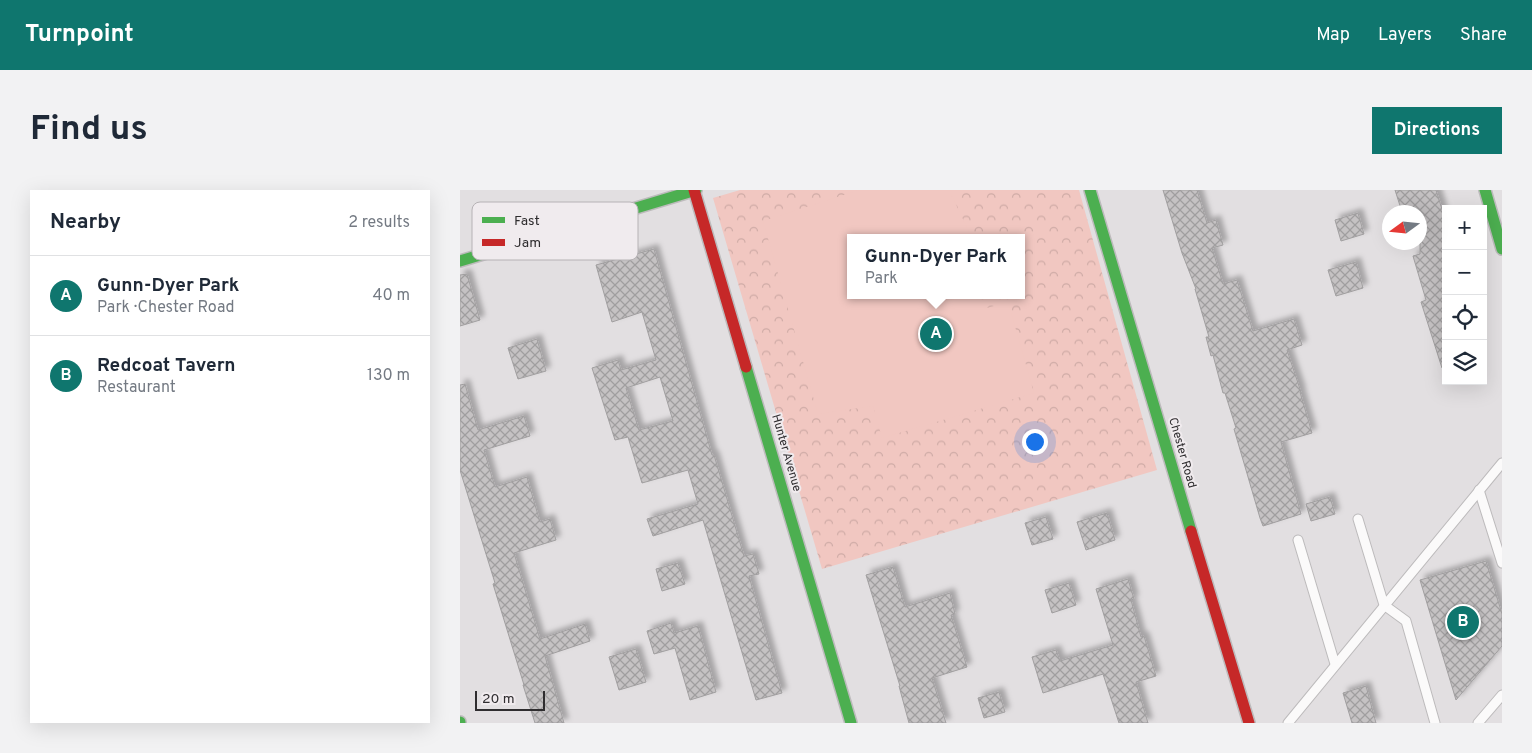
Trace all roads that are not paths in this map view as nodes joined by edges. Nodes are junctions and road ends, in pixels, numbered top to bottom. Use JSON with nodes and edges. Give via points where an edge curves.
{"nodes":[{"id":1,"x":695,"y":190,"type":"edge"},
{"id":2,"x":1090,"y":190,"type":"edge"},
{"id":3,"x":1485,"y":190,"type":"edge"},
{"id":4,"x":638,"y":207,"type":"edge"},
{"id":5,"x":1502,"y":249,"type":"edge"},
{"id":6,"x":472,"y":257,"type":"edge"},
{"id":7,"x":460,"y":261,"type":"edge"},
{"id":8,"x":1502,"y":463,"type":"edge"},
{"id":9,"x":1479,"y":490,"type":"junction"},
{"id":10,"x":1358,"y":520,"type":"dead end"},
{"id":11,"x":1298,"y":540,"type":"dead end"},
{"id":12,"x":1502,"y":564,"type":"edge"},
{"id":13,"x":1384,"y":605,"type":"junction"},
{"id":14,"x":1335,"y":664,"type":"junction"},
{"id":15,"x":1502,"y":695,"type":"edge"},
{"id":16,"x":851,"y":723,"type":"edge"},
{"id":17,"x":1249,"y":723,"type":"edge"},
{"id":18,"x":1288,"y":723,"type":"edge"},
{"id":19,"x":1435,"y":723,"type":"edge"},
{"id":20,"x":1478,"y":723,"type":"edge"}],
"edges":[{"from":1,"to":4,"type":"street"},
{"from":1,"to":16,"type":"street","name":"Hunter Avenue"},
{"from":2,"to":17,"type":"street","name":"Chester Road"},
{"from":3,"to":5,"type":"street"},
{"from":6,"to":7,"type":"street"},
{"from":8,"to":9,"type":"lane"},
{"from":9,"to":12,"type":"lane"},
{"from":9,"to":13,"type":"lane"},
{"from":10,"to":13,"type":"lane"},
{"from":11,"to":14,"type":"lane"},
{"from":13,"to":14,"type":"lane"},
{"from":13,"to":19,"type":"lane","via":[[1406,621]]},
{"from":14,"to":18,"type":"lane"},
{"from":15,"to":20,"type":"lane"}]}
